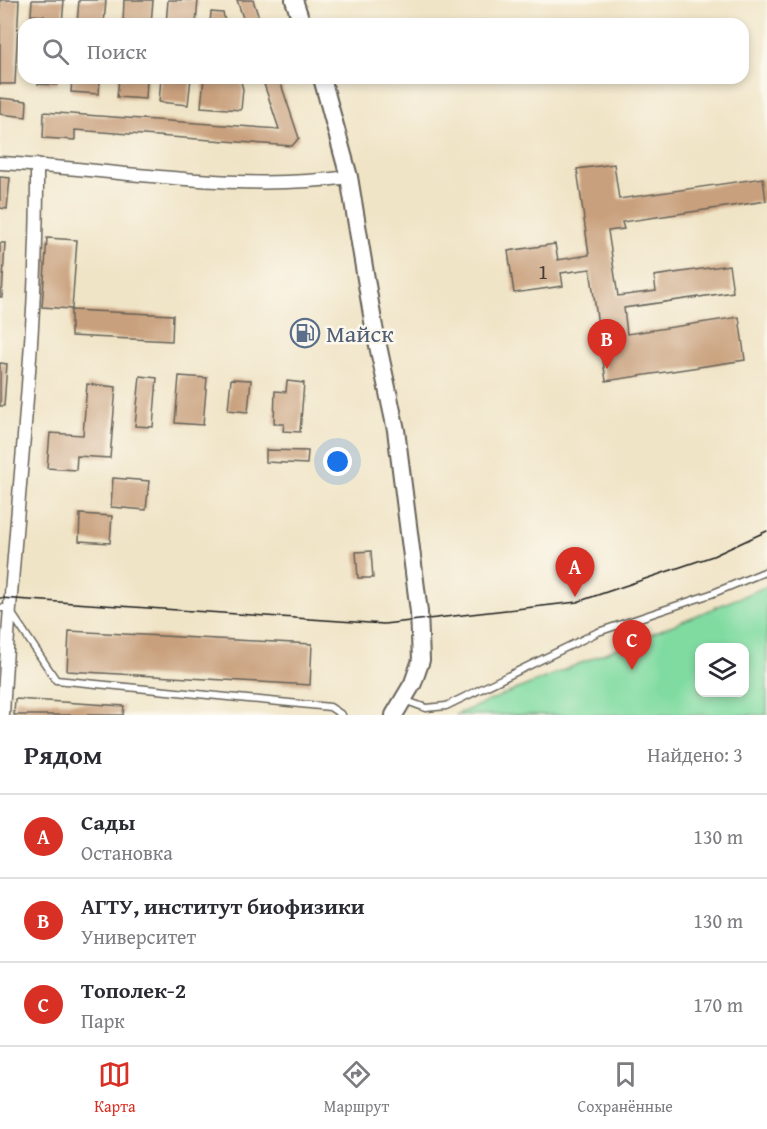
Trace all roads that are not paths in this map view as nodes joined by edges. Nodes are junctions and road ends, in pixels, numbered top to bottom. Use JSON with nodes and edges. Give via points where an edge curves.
{"nodes":[{"id":1,"x":294,"y":0,"type":"edge"},
{"id":2,"x":300,"y":18,"type":"edge"},
{"id":3,"x":324,"y":84,"type":"edge"},
{"id":4,"x":0,"y":163,"type":"edge"},
{"id":5,"x":37,"y":165,"type":"junction"},
{"id":6,"x":349,"y":177,"type":"junction"},
{"id":7,"x":767,"y":571,"type":"edge"},
{"id":8,"x":4,"y":608,"type":"edge"},
{"id":9,"x":403,"y":700,"type":"junction"},
{"id":10,"x":446,"y":706,"type":"junction"},
{"id":11,"x":3,"y":715,"type":"edge"},
{"id":12,"x":342,"y":715,"type":"edge"},
{"id":13,"x":394,"y":715,"type":"edge"},
{"id":14,"x":446,"y":715,"type":"edge"}],
"edges":[{"from":1,"to":2,"type":"street"},
{"from":3,"to":6,"type":"street"},
{"from":4,"to":5,"type":"street"},
{"from":5,"to":6,"type":"street","via":[[170,179],[304,183]]},
{"from":5,"to":8,"type":"street","via":[[30,373]]},
{"from":6,"to":9,"type":"street","via":[[396,430],[419,612],[421,660]]},
{"from":7,"to":10,"type":"lane","via":[[598,632]]},
{"from":8,"to":11,"type":"street"},
{"from":8,"to":12,"type":"lane","via":[[56,680],[330,707]]},
{"from":9,"to":10,"type":"lane","via":[[426,708]]},
{"from":9,"to":13,"type":"street"},
{"from":10,"to":14,"type":"lane"}]}
